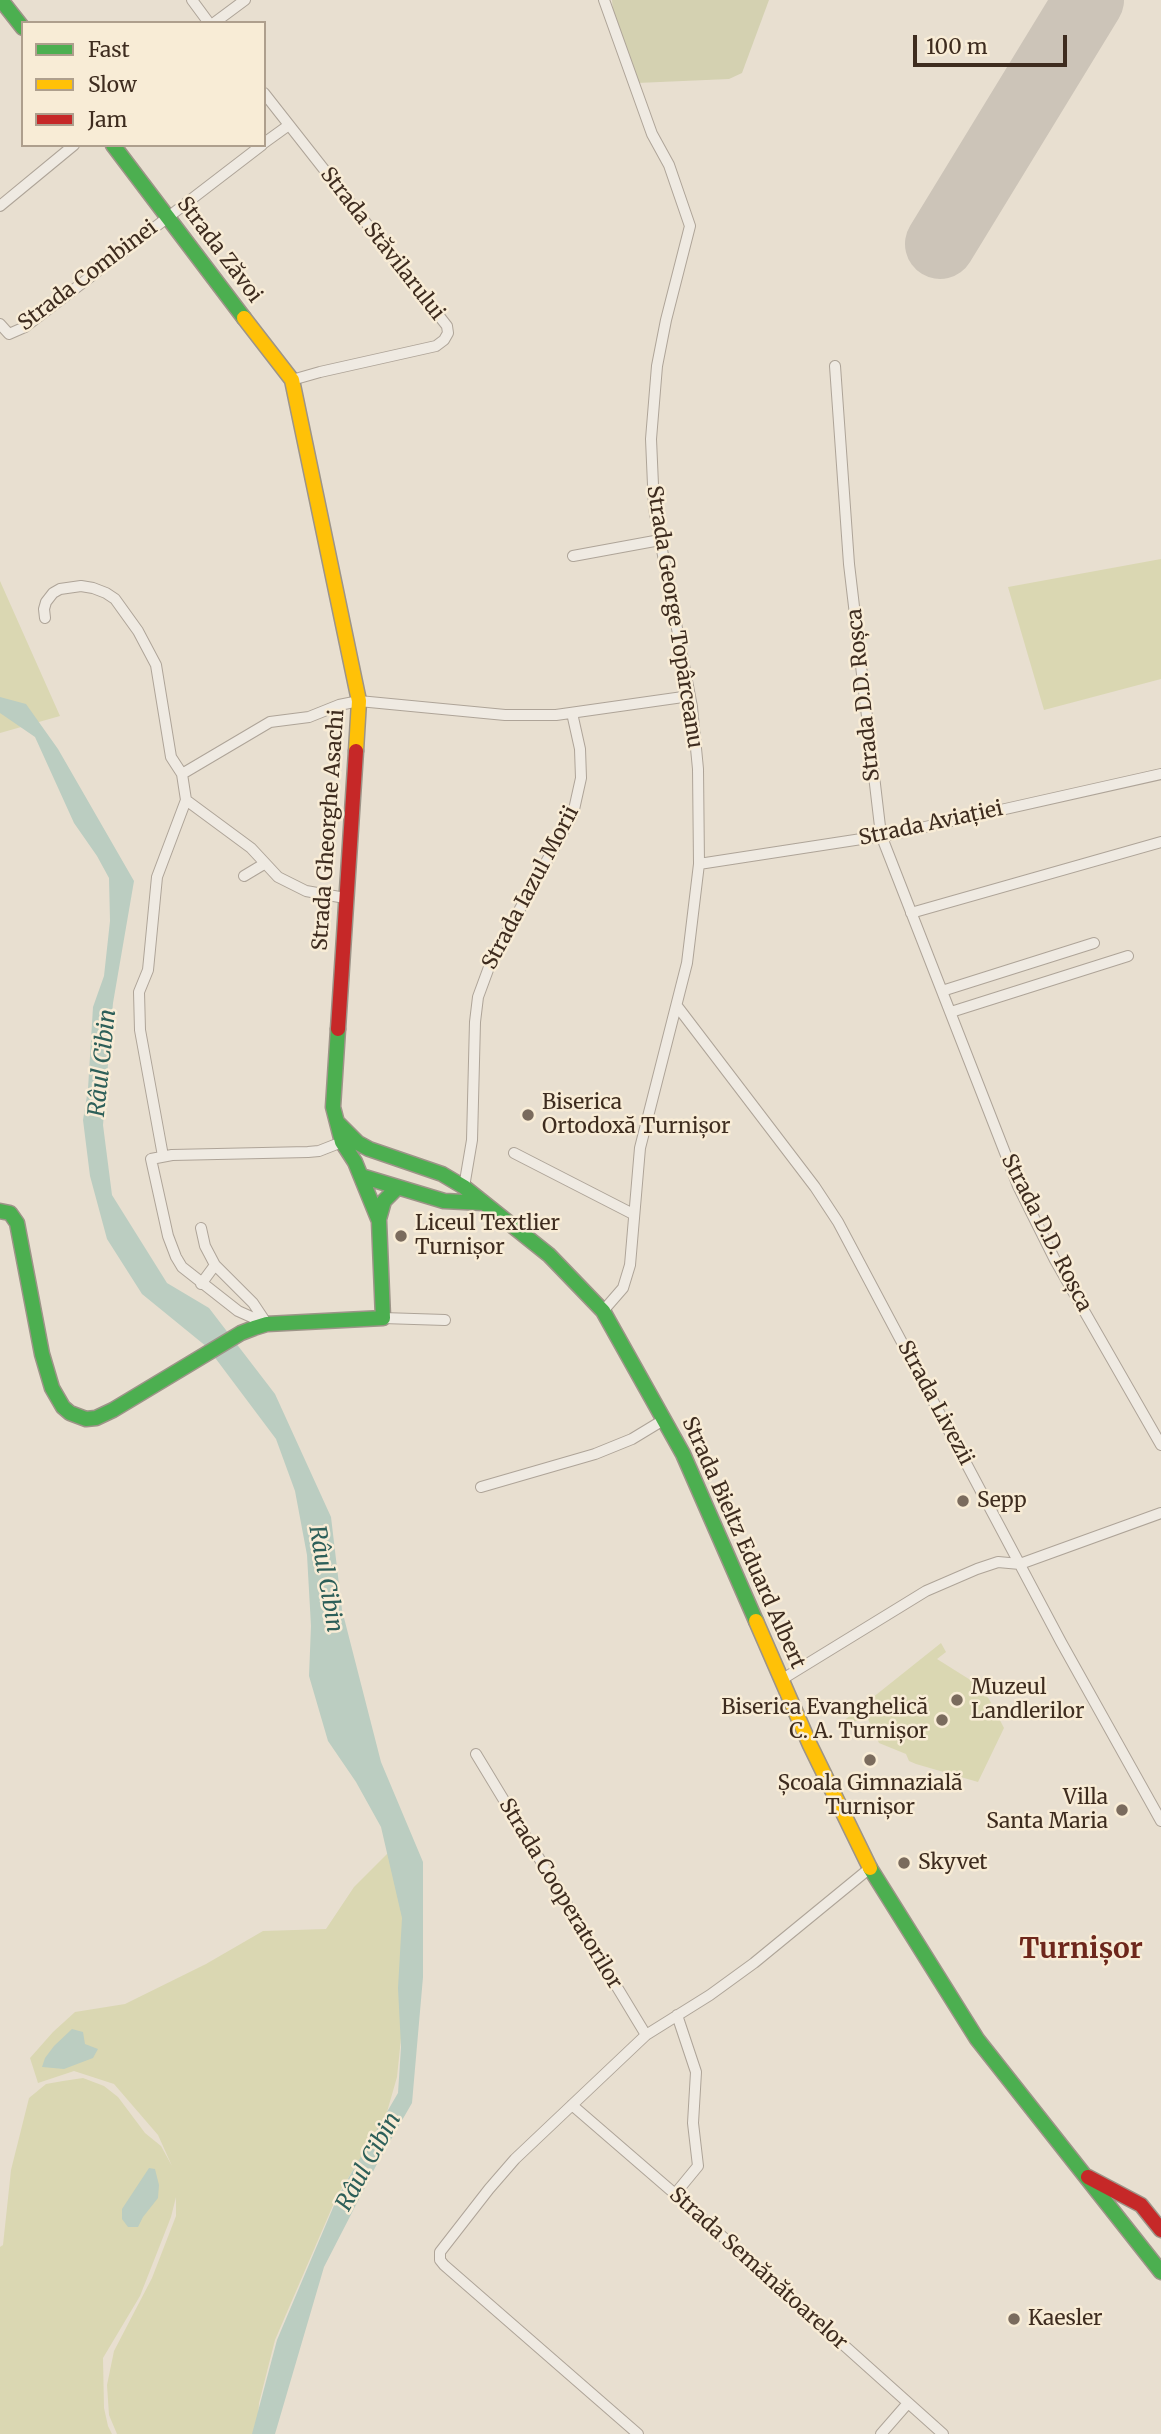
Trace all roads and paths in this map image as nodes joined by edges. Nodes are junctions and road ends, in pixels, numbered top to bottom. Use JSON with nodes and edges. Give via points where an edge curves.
{"nodes":[{"id":1,"x":1,"y":0,"type":"edge"},
{"id":2,"x":192,"y":0,"type":"edge"},
{"id":3,"x":245,"y":0,"type":"edge"},
{"id":4,"x":604,"y":0,"type":"edge"},
{"id":5,"x":210,"y":21,"type":"edge"},
{"id":6,"x":215,"y":21,"type":"edge"},
{"id":7,"x":21,"y":25,"type":"edge"},
{"id":8,"x":266,"y":96,"type":"edge"},
{"id":9,"x":289,"y":125,"type":"junction"},
{"id":10,"x":266,"y":142,"type":"edge"},
{"id":11,"x":72,"y":147,"type":"edge"},
{"id":12,"x":115,"y":147,"type":"edge"},
{"id":13,"x":259,"y":147,"type":"edge"},
{"id":14,"x":0,"y":206,"type":"edge"},
{"id":15,"x":167,"y":216,"type":"junction"},
{"id":16,"x":0,"y":324,"type":"edge"},
{"id":17,"x":835,"y":366,"type":"dead end"},
{"id":18,"x":292,"y":380,"type":"junction"},
{"id":19,"x":660,"y":540,"type":"junction"},
{"id":20,"x":573,"y":556,"type":"dead end"},
{"id":21,"x":45,"y":618,"type":"dead end"},
{"id":22,"x":690,"y":696,"type":"junction"},
{"id":23,"x":359,"y":701,"type":"junction"},
{"id":24,"x":572,"y":713,"type":"junction"},
{"id":25,"x":182,"y":774,"type":"junction"},
{"id":26,"x":1161,"y":774,"type":"edge"},
{"id":27,"x":186,"y":800,"type":"junction"},
{"id":28,"x":881,"y":835,"type":"junction"},
{"id":29,"x":1161,"y":842,"type":"edge"},
{"id":30,"x":264,"y":864,"type":"junction"},
{"id":31,"x":699,"y":864,"type":"junction"},
{"id":32,"x":244,"y":876,"type":"dead end"},
{"id":33,"x":345,"y":898,"type":"junction"},
{"id":34,"x":911,"y":913,"type":"junction"},
{"id":35,"x":1094,"y":943,"type":"dead end"},
{"id":36,"x":1128,"y":956,"type":"dead end"},
{"id":37,"x":942,"y":990,"type":"junction"},
{"id":38,"x":677,"y":1006,"type":"junction"},
{"id":39,"x":951,"y":1012,"type":"junction"},
{"id":40,"x":335,"y":1120,"type":"junction"},
{"id":41,"x":342,"y":1142,"type":"junction"},
{"id":42,"x":514,"y":1153,"type":"dead end"},
{"id":43,"x":163,"y":1156,"type":"junction"},
{"id":44,"x":361,"y":1176,"type":"junction"},
{"id":45,"x":464,"y":1187,"type":"junction"},
{"id":46,"x":397,"y":1188,"type":"junction"},
{"id":47,"x":485,"y":1203,"type":"junction"},
{"id":48,"x":0,"y":1211,"type":"edge"},
{"id":49,"x":633,"y":1214,"type":"junction"},
{"id":50,"x":379,"y":1221,"type":"junction"},
{"id":51,"x":201,"y":1228,"type":"dead end"},
{"id":52,"x":215,"y":1265,"type":"junction"},
{"id":53,"x":201,"y":1283,"type":"junction"},
{"id":54,"x":603,"y":1311,"type":"junction"},
{"id":55,"x":383,"y":1318,"type":"junction"},
{"id":56,"x":445,"y":1320,"type":"dead end"},
{"id":57,"x":267,"y":1324,"type":"junction"},
{"id":58,"x":665,"y":1419,"type":"junction"},
{"id":59,"x":1161,"y":1445,"type":"edge"},
{"id":60,"x":481,"y":1487,"type":"dead end"},
{"id":61,"x":1161,"y":1513,"type":"edge"},
{"id":62,"x":1020,"y":1564,"type":"junction"},
{"id":63,"x":781,"y":1680,"type":"junction"},
{"id":64,"x":476,"y":1754,"type":"dead end"},
{"id":65,"x":1161,"y":1821,"type":"edge"},
{"id":66,"x":870,"y":1868,"type":"junction"},
{"id":67,"x":677,"y":2015,"type":"junction"},
{"id":68,"x":646,"y":2035,"type":"junction"},
{"id":69,"x":572,"y":2105,"type":"junction"},
{"id":70,"x":1084,"y":2174,"type":"junction"},
{"id":71,"x":675,"y":2194,"type":"junction"},
{"id":72,"x":1161,"y":2230,"type":"edge"},
{"id":73,"x":1161,"y":2272,"type":"edge"},
{"id":74,"x":908,"y":2403,"type":"junction"},
{"id":75,"x":638,"y":2434,"type":"edge"},
{"id":76,"x":881,"y":2434,"type":"edge"},
{"id":77,"x":943,"y":2434,"type":"edge"}],
"edges":[{"from":1,"to":7,"type":"street"},
{"from":2,"to":5,"type":"street"},
{"from":3,"to":6,"type":"street"},
{"from":4,"to":19,"type":"street","name":"Strada George Topârceanu","via":[[690,226],[666,320],[653,402],[652,472]]},
{"from":8,"to":9,"type":"street","name":"Strada Stăvilarului"},
{"from":9,"to":10,"type":"street"},
{"from":9,"to":18,"type":"street","name":"Strada Stăvilarului","via":[[447,326],[448,334],[436,346]]},
{"from":11,"to":14,"type":"street"},
{"from":12,"to":15,"type":"street","name":"Strada Zăvoi"},
{"from":13,"to":15,"type":"street"},
{"from":15,"to":16,"type":"street","name":"Strada Combinei","via":[[24,327],[9,334]]},
{"from":15,"to":18,"type":"street","name":"Strada Zăvoi"},
{"from":17,"to":28,"type":"street","name":"Strada D.D. Roșca","via":[[849,564]]},
{"from":18,"to":23,"type":"street","name":"Strada Gheorghe Asachi"},
{"from":19,"to":20,"type":"street"},
{"from":19,"to":22,"type":"street","name":"Strada George Topârceanu"},
{"from":21,"to":25,"type":"street","via":[[46,602],[60,589],[93,588],[115,599],[156,665],[171,757]]},
{"from":22,"to":24,"type":"street"},
{"from":22,"to":31,"type":"street","name":"Strada George Topârceanu","via":[[698,769]]},
{"from":23,"to":24,"type":"street","via":[[505,715]]},
{"from":23,"to":25,"type":"street","via":[[270,722]]},
{"from":23,"to":33,"type":"street","name":"Strada Gheorghe Asachi"},
{"from":24,"to":45,"type":"street","name":"Strada Iazul Morii","via":[[580,758],[573,814],[492,959],[478,997],[472,1140]]},
{"from":25,"to":27,"type":"street"},
{"from":26,"to":28,"type":"street","name":"Strada Aviației"},
{"from":27,"to":30,"type":"street","via":[[251,848]]},
{"from":27,"to":43,"type":"street","via":[[157,877],[148,970],[139,992],[139,1030]]},
{"from":28,"to":31,"type":"street","name":"Strada Aviației"},
{"from":28,"to":34,"type":"street","name":"Strada D.D. Roșca"},
{"from":29,"to":34,"type":"street"},
{"from":30,"to":32,"type":"street"},
{"from":30,"to":33,"type":"street","via":[[306,891]]},
{"from":31,"to":38,"type":"street","name":"Strada George Topârceanu"},
{"from":33,"to":40,"type":"street","name":"Strada Gheorghe Asachi","via":[[332,1091]]},
{"from":34,"to":37,"type":"street","name":"Strada D.D. Roșca"},
{"from":35,"to":37,"type":"street"},
{"from":36,"to":39,"type":"street"},
{"from":37,"to":39,"type":"street","name":"Strada D.D. Roșca"},
{"from":38,"to":49,"type":"street","name":"Strada George Topârceanu","via":[[640,1148]]},
{"from":38,"to":62,"type":"street","name":"Strada Livezii","via":[[838,1222]]},
{"from":39,"to":59,"type":"street","name":"Strada D.D. Roșca","via":[[1018,1186]]},
{"from":40,"to":41,"type":"street","name":"Strada Gheorghe Asachi"},
{"from":40,"to":45,"type":"street","name":"Strada Bieltz Eduard Albert","via":[[369,1149],[442,1174]]},
{"from":41,"to":43,"type":"street","via":[[308,1152]]},
{"from":41,"to":44,"type":"street","name":"Strada Gheorghe Asachi"},
{"from":42,"to":49,"type":"street"},
{"from":43,"to":53,"type":"street","via":[[151,1159],[168,1236],[182,1267]]},
{"from":44,"to":46,"type":"street"},
{"from":44,"to":50,"type":"street","name":"Strada Gheorghe Asachi"},
{"from":45,"to":47,"type":"street","name":"Strada Bieltz Eduard Albert"},
{"from":46,"to":47,"type":"street","via":[[443,1201]]},
{"from":46,"to":50,"type":"street","via":[[384,1201]]},
{"from":47,"to":54,"type":"street","name":"Strada Bieltz Eduard Albert","via":[[559,1264]]},
{"from":48,"to":57,"type":"street","via":[[10,1213],[18,1223],[45,1368],[58,1400],[70,1413],[96,1418],[241,1333]]},
{"from":49,"to":54,"type":"street","name":"Strada George Topârceanu","via":[[626,1280]]},
{"from":50,"to":55,"type":"street"},
{"from":51,"to":52,"type":"street"},
{"from":52,"to":53,"type":"street"},
{"from":52,"to":57,"type":"street"},
{"from":53,"to":57,"type":"street","via":[[246,1317]]},
{"from":54,"to":58,"type":"street","name":"Strada Bieltz Eduard Albert"},
{"from":55,"to":56,"type":"street"},
{"from":55,"to":57,"type":"street"},
{"from":58,"to":60,"type":"street","via":[[595,1454]]},
{"from":58,"to":63,"type":"street","name":"Strada Bieltz Eduard Albert"},
{"from":61,"to":62,"type":"street"},
{"from":62,"to":63,"type":"street","via":[[987,1564],[926,1591]]},
{"from":62,"to":65,"type":"street","name":"Strada Livezii"},
{"from":63,"to":66,"type":"street","name":"Strada Bieltz Eduard Albert"},
{"from":64,"to":68,"type":"street","name":"Strada Cooperatorilor"},
{"from":66,"to":67,"type":"street","via":[[754,1963]]},
{"from":66,"to":70,"type":"street","name":"Strada Bieltz Eduard Albert","via":[[977,2039]]},
{"from":67,"to":68,"type":"street"},
{"from":67,"to":71,"type":"street","via":[[696,2072],[693,2123],[698,2166]]},
{"from":68,"to":69,"type":"street"},
{"from":69,"to":71,"type":"street","name":"Strada Semănătoarelor"},
{"from":69,"to":75,"type":"street","via":[[488,2189],[440,2252],[440,2260]]},
{"from":70,"to":72,"type":"street","via":[[1141,2205]]},
{"from":70,"to":73,"type":"street","name":"Strada Bieltz Eduard Albert"},
{"from":71,"to":74,"type":"street","name":"Strada Semănătoarelor"},
{"from":74,"to":76,"type":"street"},
{"from":74,"to":77,"type":"street","name":"Strada Semănătoarelor"}]}
